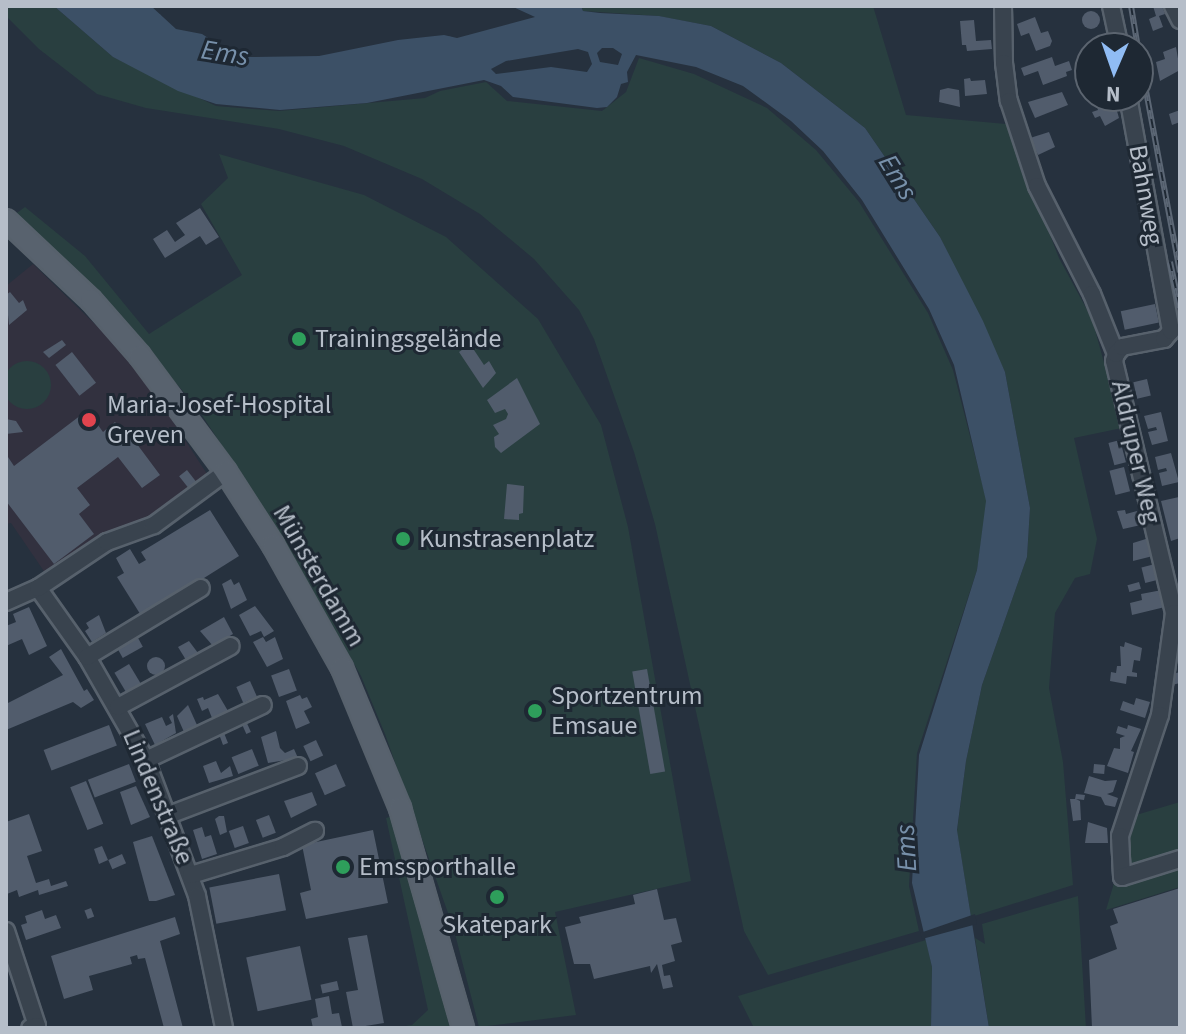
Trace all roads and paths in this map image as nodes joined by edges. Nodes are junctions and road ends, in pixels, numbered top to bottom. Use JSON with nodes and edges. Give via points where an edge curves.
{"nodes":[{"id":1,"x":1003,"y":6,"type":"edge"},
{"id":2,"x":1111,"y":6,"type":"edge"},
{"id":3,"x":1173,"y":6,"type":"edge"},
{"id":4,"x":1180,"y":20,"type":"edge"},
{"id":5,"x":1117,"y":32,"type":"edge"},
{"id":6,"x":1131,"y":112,"type":"edge"},
{"id":7,"x":6,"y":220,"type":"edge"},
{"id":8,"x":1164,"y":339,"type":"joint"},
{"id":9,"x":1116,"y":354,"type":"junction"},
{"id":10,"x":226,"y":472,"type":"junction"},
{"id":11,"x":38,"y":588,"type":"junction"},
{"id":12,"x":201,"y":588,"type":"dead end"},
{"id":13,"x":6,"y":602,"type":"edge"},
{"id":14,"x":231,"y":646,"type":"dead end"},
{"id":15,"x":87,"y":657,"type":"junction"},
{"id":16,"x":263,"y":705,"type":"dead end"},
{"id":17,"x":118,"y":707,"type":"junction"},
{"id":18,"x":146,"y":760,"type":"junction"},
{"id":19,"x":298,"y":766,"type":"dead end"},
{"id":20,"x":169,"y":815,"type":"junction"},
{"id":21,"x":315,"y":831,"type":"dead end"},
{"id":22,"x":1180,"y":859,"type":"edge"},
{"id":23,"x":191,"y":875,"type":"junction"},
{"id":24,"x":6,"y":931,"type":"edge"},
{"id":25,"x":30,"y":1028,"type":"edge"},
{"id":26,"x":224,"y":1028,"type":"edge"},
{"id":27,"x":463,"y":1028,"type":"edge"}],
"edges":[{"from":1,"to":9,"type":"street","name":"Aldruper Weg","via":[[1009,101],[1029,164]]},
{"from":2,"to":5,"type":"street"},
{"from":3,"to":4,"type":"street"},
{"from":6,"to":8,"type":"street","name":"Bahnweg","via":[[1170,324]]},
{"from":7,"to":10,"type":"main road","name":"Münsterdamm","via":[[91,300],[140,356]]},
{"from":8,"to":9,"type":"street","name":"Aldruper Weg","via":[[1122,347]]},
{"from":9,"to":22,"type":"street","name":"Aldruper Weg","via":[[1174,613],[1160,715],[1120,836],[1122,877]]},
{"from":10,"to":11,"type":"street","via":[[154,525],[107,542]]},
{"from":10,"to":27,"type":"main road","name":"Münsterdamm","via":[[342,668],[400,808]]},
{"from":11,"to":13,"type":"street"},
{"from":11,"to":15,"type":"street","name":"Lindenstraße"},
{"from":12,"to":15,"type":"street"},
{"from":14,"to":17,"type":"street"},
{"from":15,"to":17,"type":"street","name":"Lindenstraße"},
{"from":16,"to":18,"type":"street"},
{"from":17,"to":18,"type":"street","name":"Lindenstraße"},
{"from":18,"to":20,"type":"street","name":"Lindenstraße"},
{"from":19,"to":20,"type":"street"},
{"from":20,"to":23,"type":"street","name":"Lindenstraße"},
{"from":21,"to":23,"type":"street","via":[[283,847]]},
{"from":23,"to":26,"type":"street","name":"Lindenstraße"},
{"from":24,"to":25,"type":"street","via":[[37,1026]]}]}
